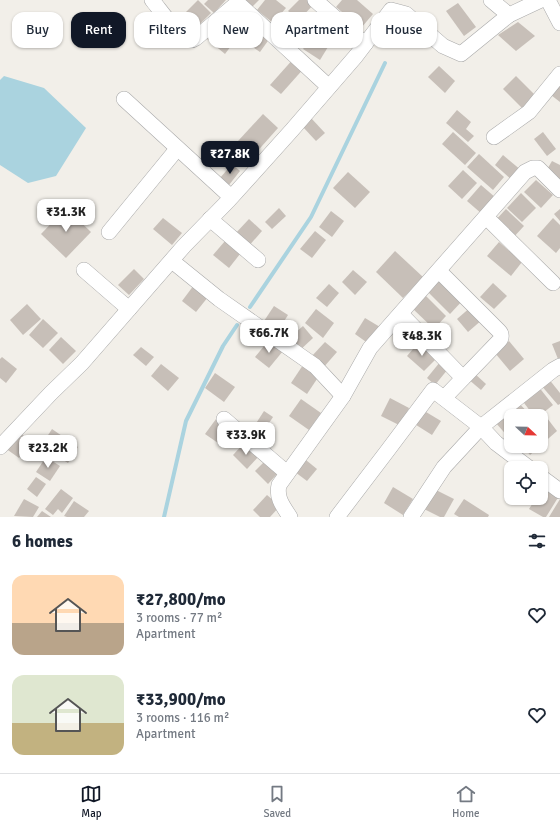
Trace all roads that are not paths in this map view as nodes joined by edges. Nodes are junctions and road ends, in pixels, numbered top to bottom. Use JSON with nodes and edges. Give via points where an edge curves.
{"nodes":[{"id":1,"x":152,"y":0,"type":"edge"},
{"id":2,"x":315,"y":0,"type":"edge"},
{"id":3,"x":492,"y":0,"type":"edge"},
{"id":4,"x":541,"y":0,"type":"edge"},
{"id":5,"x":548,"y":0,"type":"edge"},
{"id":6,"x":509,"y":15,"type":"junction"},
{"id":7,"x":560,"y":23,"type":"edge"},
{"id":8,"x":365,"y":44,"type":"junction"},
{"id":9,"x":560,"y":74,"type":"edge"},
{"id":10,"x":329,"y":87,"type":"junction"},
{"id":11,"x":124,"y":99,"type":"dead end"},
{"id":12,"x":494,"y":137,"type":"dead end"},
{"id":13,"x":177,"y":149,"type":"junction"},
{"id":14,"x":560,"y":190,"type":"edge"},
{"id":15,"x":231,"y":197,"type":"junction"},
{"id":16,"x":486,"y":217,"type":"junction"},
{"id":17,"x":210,"y":219,"type":"junction"},
{"id":18,"x":109,"y":232,"type":"dead end"},
{"id":19,"x":258,"y":260,"type":"dead end"},
{"id":20,"x":172,"y":261,"type":"junction"},
{"id":21,"x":84,"y":270,"type":"dead end"},
{"id":22,"x":439,"y":271,"type":"junction"},
{"id":23,"x":553,"y":283,"type":"dead end"},
{"id":24,"x":129,"y":309,"type":"junction"},
{"id":25,"x":401,"y":314,"type":"junction"},
{"id":26,"x":560,"y":366,"type":"edge"},
{"id":27,"x":463,"y":378,"type":"junction"},
{"id":28,"x":343,"y":396,"type":"junction"},
{"id":29,"x":444,"y":398,"type":"junction"},
{"id":30,"x":224,"y":419,"type":"dead end"},
{"id":31,"x":481,"y":427,"type":"junction"},
{"id":32,"x":0,"y":447,"type":"edge"},
{"id":33,"x":520,"y":461,"type":"edge"},
{"id":34,"x":287,"y":473,"type":"junction"},
{"id":35,"x":548,"y":482,"type":"edge"},
{"id":36,"x":560,"y":491,"type":"edge"},
{"id":37,"x":290,"y":517,"type":"edge"},
{"id":38,"x":337,"y":517,"type":"edge"},
{"id":39,"x":411,"y":517,"type":"edge"}],
"edges":[{"from":1,"to":10,"type":"street","via":[[184,37],[192,40],[234,5],[241,6]]},
{"from":2,"to":8,"type":"street"},
{"from":3,"to":6,"type":"street"},
{"from":4,"to":6,"type":"street"},
{"from":5,"to":7,"type":"street"},
{"from":6,"to":8,"type":"street","via":[[461,54],[443,46],[406,14],[391,10]]},
{"from":8,"to":10,"type":"street"},
{"from":9,"to":12,"type":"street","via":[[529,112]]},
{"from":10,"to":15,"type":"street"},
{"from":11,"to":13,"type":"street"},
{"from":13,"to":15,"type":"street"},
{"from":13,"to":18,"type":"street"},
{"from":14,"to":16,"type":"street","via":[[538,168],[528,170]]},
{"from":15,"to":17,"type":"street"},
{"from":16,"to":22,"type":"street"},
{"from":16,"to":23,"type":"street"},
{"from":17,"to":19,"type":"street"},
{"from":17,"to":20,"type":"street"},
{"from":20,"to":24,"type":"street"},
{"from":20,"to":28,"type":"street","via":[[219,299],[315,366]]},
{"from":21,"to":24,"type":"street"},
{"from":22,"to":25,"type":"street"},
{"from":22,"to":27,"type":"street","via":[[501,334],[501,339]]},
{"from":24,"to":32,"type":"street","via":[[82,363]]},
{"from":25,"to":27,"type":"street"},
{"from":25,"to":28,"type":"street","via":[[370,348]]},
{"from":26,"to":31,"type":"street"},
{"from":27,"to":29,"type":"street"},
{"from":28,"to":34,"type":"street"},
{"from":29,"to":31,"type":"street"},
{"from":29,"to":38,"type":"street","via":[[432,390]]},
{"from":30,"to":34,"type":"street"},
{"from":31,"to":33,"type":"street","via":[[496,443]]},
{"from":31,"to":39,"type":"street","via":[[444,467]]},
{"from":34,"to":37,"type":"street","via":[[277,492]]},
{"from":35,"to":36,"type":"street"}]}
